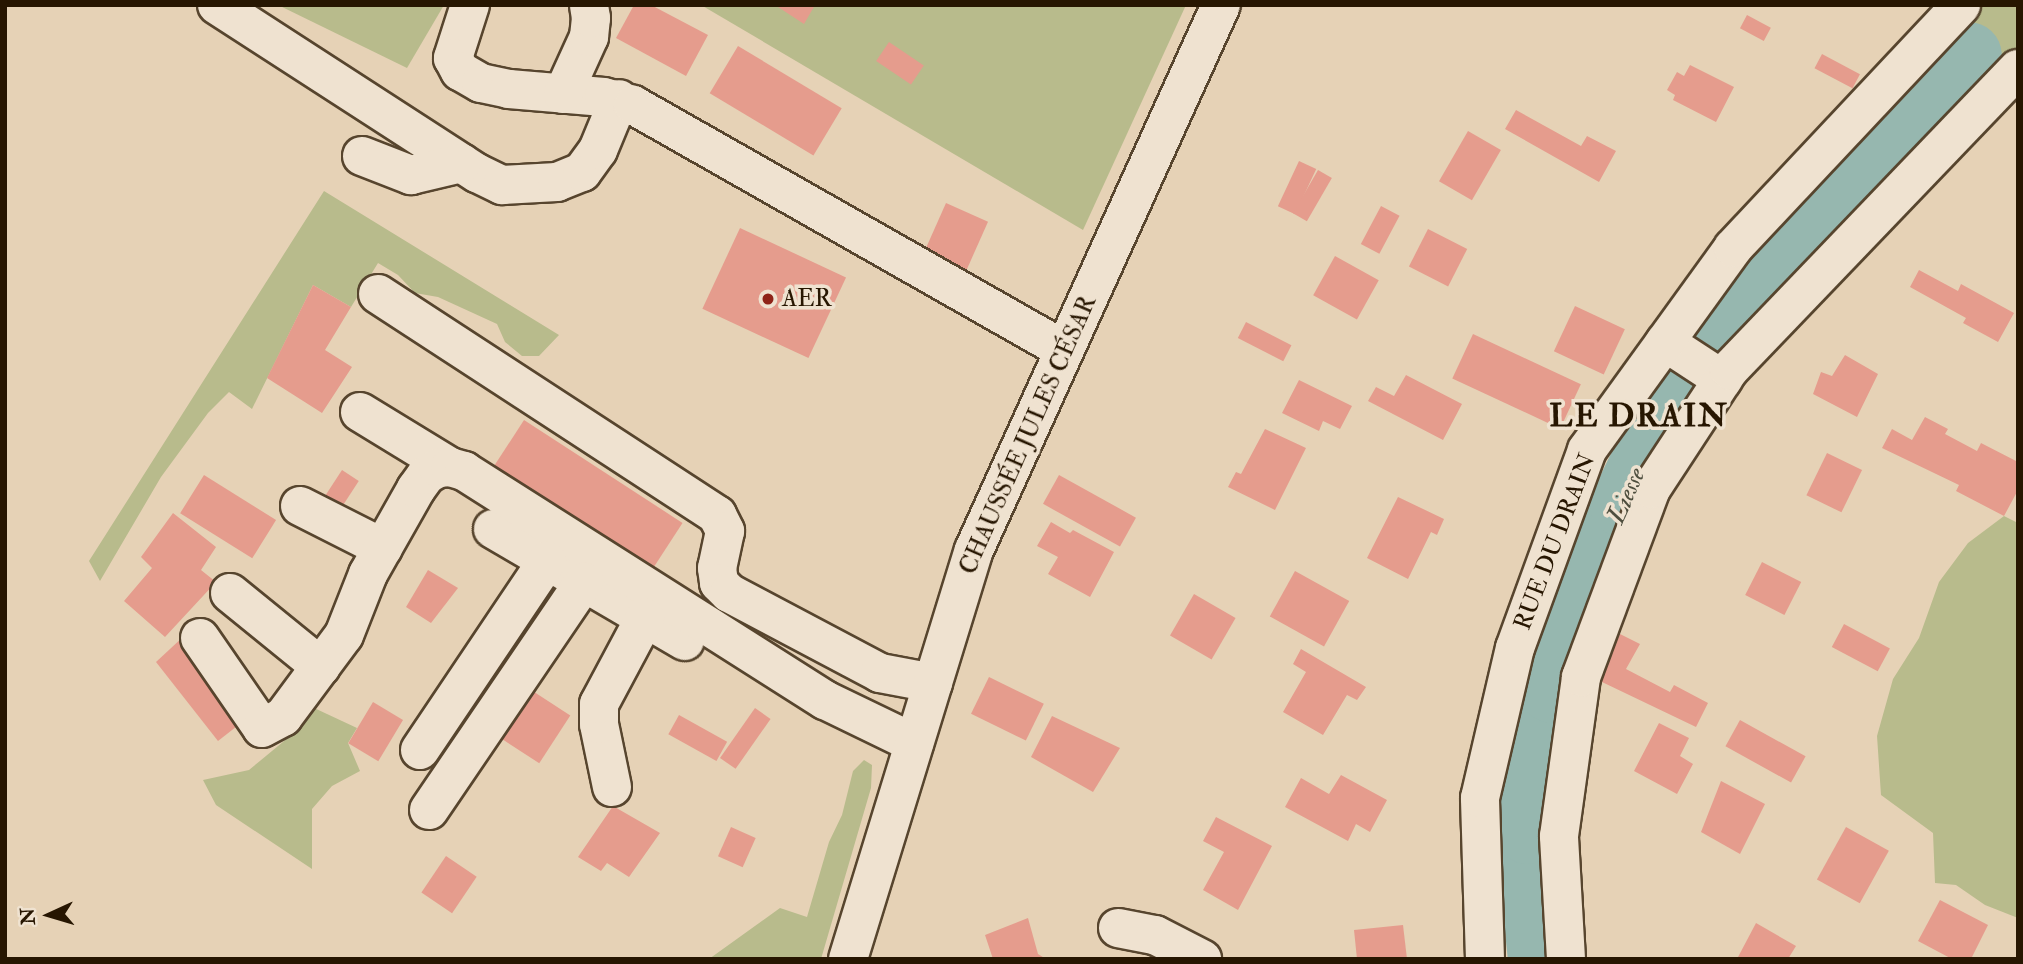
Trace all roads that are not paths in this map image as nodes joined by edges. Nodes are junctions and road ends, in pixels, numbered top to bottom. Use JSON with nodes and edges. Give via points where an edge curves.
{"nodes":[{"id":1,"x":217,"y":5,"type":"edge"},
{"id":2,"x":470,"y":5,"type":"edge"},
{"id":3,"x":589,"y":5,"type":"edge"},
{"id":4,"x":1221,"y":5,"type":"edge"},
{"id":5,"x":1961,"y":5,"type":"edge"},
{"id":6,"x":2018,"y":69,"type":"edge"},
{"id":7,"x":563,"y":94,"type":"junction"},
{"id":8,"x":619,"y":99,"type":"junction"},
{"id":9,"x":362,"y":156,"type":"dead end"},
{"id":10,"x":462,"y":163,"type":"junction"},
{"id":11,"x":378,"y":294,"type":"dead end"},
{"id":12,"x":1665,"y":342,"type":"junction"},
{"id":13,"x":1064,"y":350,"type":"junction"},
{"id":14,"x":1723,"y":380,"type":"junction"},
{"id":15,"x":360,"y":412,"type":"dead end"},
{"id":16,"x":450,"y":467,"type":"junction"},
{"id":17,"x":300,"y":506,"type":"dead end"},
{"id":18,"x":493,"y":529,"type":"dead end"},
{"id":19,"x":383,"y":548,"type":"junction"},
{"id":20,"x":547,"y":561,"type":"junction"},
{"id":21,"x":584,"y":582,"type":"junction"},
{"id":22,"x":230,"y":593,"type":"dead end"},
{"id":23,"x":645,"y":618,"type":"junction"},
{"id":24,"x":200,"y":638,"type":"dead end"},
{"id":25,"x":321,"y":667,"type":"junction"},
{"id":26,"x":933,"y":683,"type":"junction"},
{"id":27,"x":914,"y":743,"type":"junction"},
{"id":28,"x":420,"y":750,"type":"dead end"},
{"id":29,"x":612,"y":787,"type":"dead end"},
{"id":30,"x":429,"y":810,"type":"dead end"},
{"id":31,"x":1118,"y":928,"type":"dead end"},
{"id":32,"x":848,"y":959,"type":"edge"},
{"id":33,"x":1202,"y":959,"type":"edge"},
{"id":34,"x":1485,"y":959,"type":"edge"},
{"id":35,"x":1566,"y":959,"type":"edge"}],
"edges":[{"from":1,"to":10,"type":"street"},
{"from":2,"to":7,"type":"street","via":[[453,58],[460,71],[490,85]]},
{"from":3,"to":7,"type":"street","via":[[589,37]]},
{"from":4,"to":13,"type":"street","name":"CHAUSSÉE JULES CÉSAR"},
{"from":5,"to":12,"type":"street","name":"RUE DU DRAIN","via":[[1733,248]]},
{"from":6,"to":14,"type":"street"},
{"from":7,"to":8,"type":"street"},
{"from":8,"to":10,"type":"street","via":[[598,150],[582,172],[557,182],[502,185]]},
{"from":8,"to":13,"type":"street"},
{"from":9,"to":10,"type":"street","via":[[411,175]]},
{"from":11,"to":26,"type":"street","via":[[717,515],[725,531],[717,568],[719,583],[730,593],[880,673]]},
{"from":12,"to":14,"type":"street"},
{"from":12,"to":34,"type":"street","name":"RUE DU DRAIN","via":[[1587,450],[1515,648],[1480,798]]},
{"from":13,"to":26,"type":"street","name":"CHAUSSÉE JULES CÉSAR","via":[[974,550]]},
{"from":14,"to":35,"type":"street","via":[[1651,489],[1581,677],[1559,836]]},
{"from":15,"to":16,"type":"street"},
{"from":16,"to":19,"type":"street","via":[[426,475]]},
{"from":16,"to":27,"type":"street","via":[[464,471],[825,700]]},
{"from":17,"to":19,"type":"street"},
{"from":18,"to":20,"type":"street"},
{"from":19,"to":25,"type":"street","via":[[344,635]]},
{"from":20,"to":21,"type":"street"},
{"from":20,"to":28,"type":"street"},
{"from":21,"to":23,"type":"street"},
{"from":21,"to":30,"type":"street"},
{"from":22,"to":25,"type":"street"},
{"from":23,"to":27,"type":"street","via":[[820,721]]},
{"from":23,"to":29,"type":"street","via":[[599,704]]},
{"from":24,"to":25,"type":"street","via":[[262,727],[282,717]]},
{"from":26,"to":27,"type":"street","name":"CHAUSSÉE JULES CÉSAR"},
{"from":27,"to":32,"type":"street","name":"CHAUSSÉE JULES CÉSAR"},
{"from":31,"to":33,"type":"street","via":[[1155,935]]}]}
